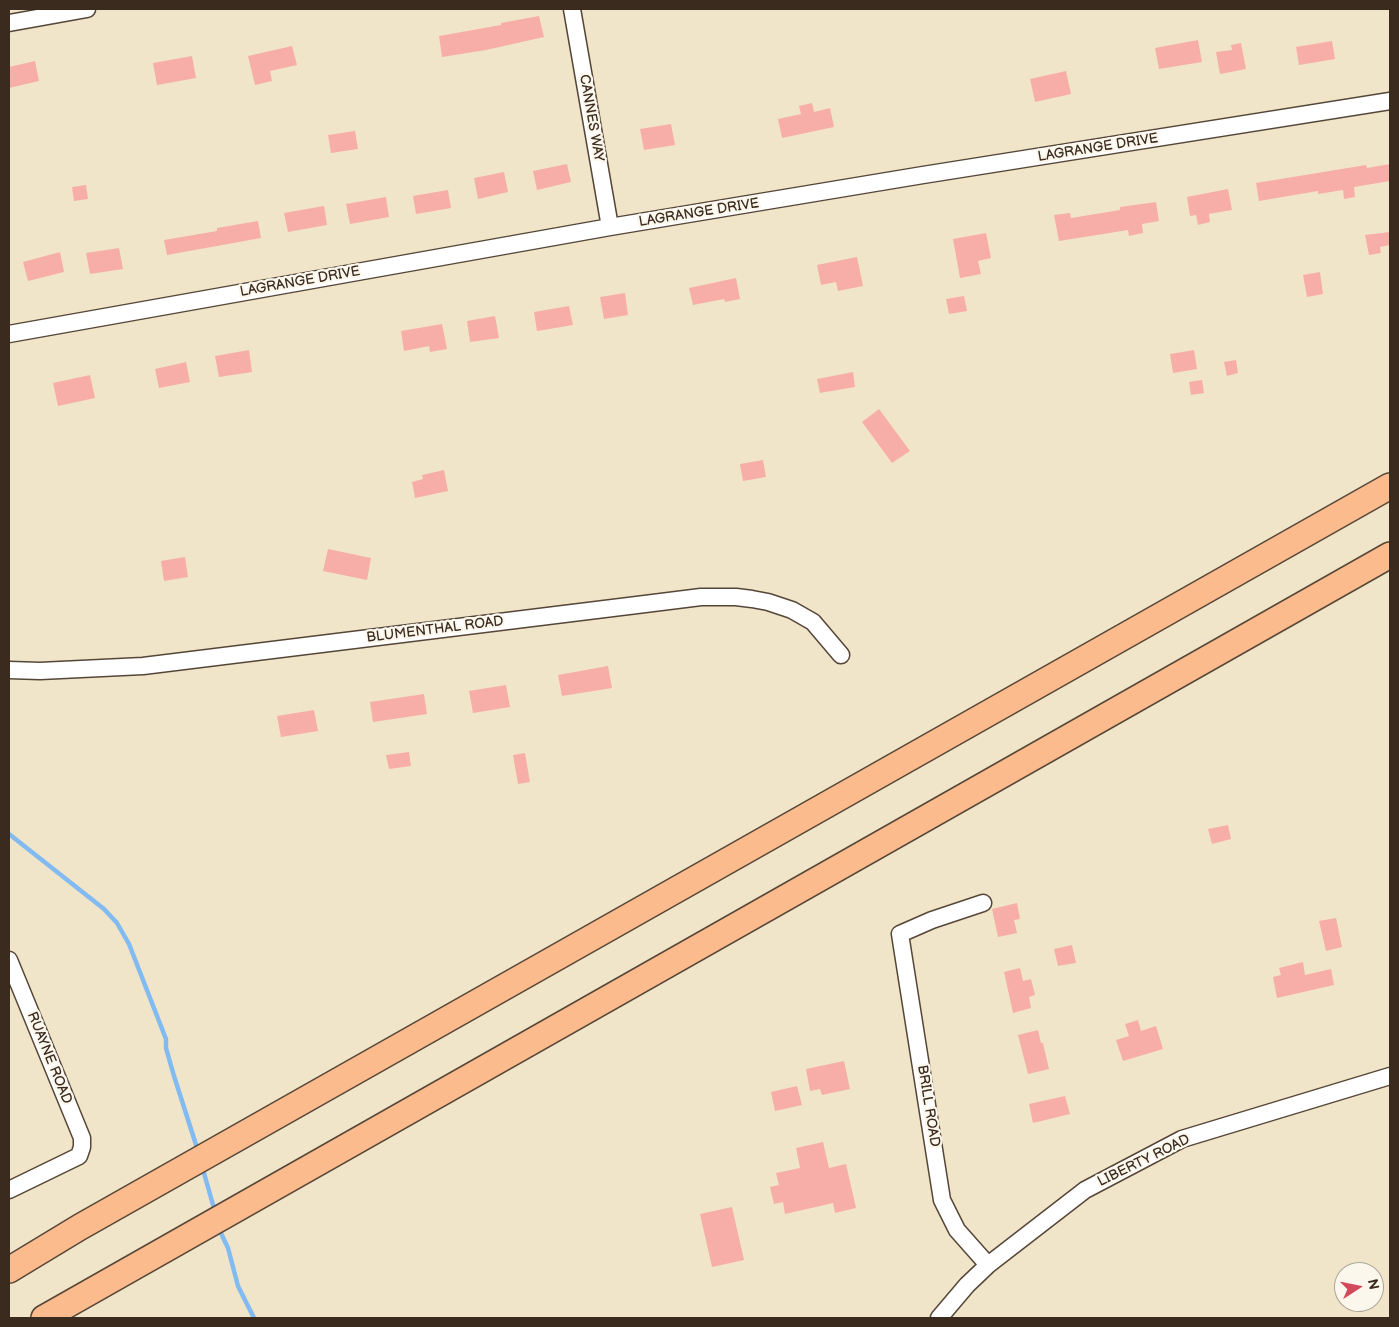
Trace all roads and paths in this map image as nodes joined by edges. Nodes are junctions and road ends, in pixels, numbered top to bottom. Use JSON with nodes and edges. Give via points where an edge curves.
{"nodes":[{"id":1,"x":87,"y":9,"type":"edge"},
{"id":2,"x":572,"y":9,"type":"edge"},
{"id":3,"x":9,"y":23,"type":"edge"},
{"id":4,"x":1390,"y":101,"type":"edge"},
{"id":5,"x":610,"y":227,"type":"junction"},
{"id":6,"x":9,"y":334,"type":"edge"},
{"id":7,"x":1390,"y":486,"type":"edge"},
{"id":8,"x":1390,"y":555,"type":"edge"},
{"id":9,"x":841,"y":655,"type":"dead end"},
{"id":10,"x":9,"y":670,"type":"edge"},
{"id":11,"x":983,"y":903,"type":"dead end"},
{"id":12,"x":9,"y":960,"type":"edge"},
{"id":13,"x":1390,"y":1076,"type":"edge"},
{"id":14,"x":9,"y":1190,"type":"edge"},
{"id":15,"x":988,"y":1265,"type":"junction"},
{"id":16,"x":9,"y":1270,"type":"edge"},
{"id":17,"x":44,"y":1318,"type":"edge"},
{"id":18,"x":939,"y":1318,"type":"edge"}],
"edges":[{"from":1,"to":3,"type":"street"},
{"from":2,"to":5,"type":"street","name":"CANNES WAY"},
{"from":4,"to":5,"type":"street","name":"LAGRANGE DRIVE"},
{"from":5,"to":6,"type":"street","name":"LAGRANGE DRIVE"},
{"from":7,"to":16,"type":"highway"},
{"from":8,"to":17,"type":"highway"},
{"from":9,"to":10,"type":"street","name":"BLUMENTHAL ROAD","via":[[813,622],[792,610],[752,598],[701,597],[143,666]]},
{"from":11,"to":15,"type":"street","name":"BRILL ROAD","via":[[900,934],[942,1200],[957,1230]]},
{"from":12,"to":14,"type":"street","name":"RUAYNE ROAD","via":[[82,1138],[79,1156]]},
{"from":13,"to":15,"type":"street","name":"LIBERTY ROAD","via":[[1182,1139],[1085,1190]]},
{"from":15,"to":18,"type":"street","name":"LIBERTY ROAD"}]}
